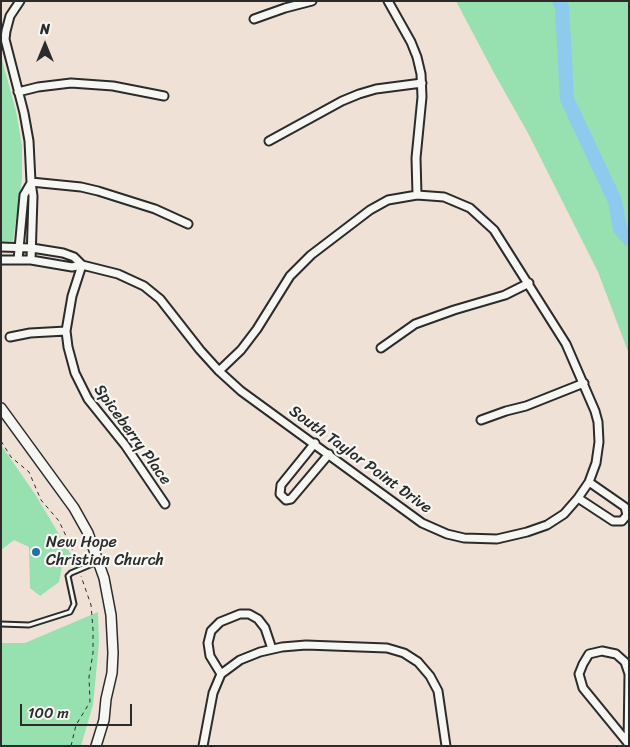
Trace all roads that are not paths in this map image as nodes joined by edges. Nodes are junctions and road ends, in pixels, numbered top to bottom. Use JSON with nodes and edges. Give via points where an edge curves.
{"nodes":[{"id":1,"x":20,"y":1,"type":"edge"},
{"id":2,"x":312,"y":1,"type":"edge"},
{"id":3,"x":388,"y":1,"type":"edge"},
{"id":4,"x":254,"y":19,"type":"dead end"},
{"id":5,"x":422,"y":83,"type":"junction"},
{"id":6,"x":18,"y":92,"type":"junction"},
{"id":7,"x":164,"y":96,"type":"dead end"},
{"id":8,"x":269,"y":141,"type":"dead end"},
{"id":9,"x":31,"y":182,"type":"junction"},
{"id":10,"x":417,"y":195,"type":"junction"},
{"id":11,"x":188,"y":224,"type":"dead end"},
{"id":12,"x":1,"y":247,"type":"edge"},
{"id":13,"x":19,"y":247,"type":"junction"},
{"id":14,"x":32,"y":248,"type":"junction"},
{"id":15,"x":1,"y":260,"type":"edge"},
{"id":16,"x":18,"y":260,"type":"junction"},
{"id":17,"x":31,"y":260,"type":"junction"},
{"id":18,"x":82,"y":265,"type":"junction"},
{"id":19,"x":529,"y":283,"type":"junction"},
{"id":20,"x":66,"y":331,"type":"junction"},
{"id":21,"x":10,"y":337,"type":"dead end"},
{"id":22,"x":381,"y":348,"type":"dead end"},
{"id":23,"x":220,"y":371,"type":"junction"},
{"id":24,"x":584,"y":383,"type":"junction"},
{"id":25,"x":1,"y":408,"type":"edge"},
{"id":26,"x":481,"y":420,"type":"dead end"},
{"id":27,"x":315,"y":444,"type":"junction"},
{"id":28,"x":329,"y":454,"type":"junction"},
{"id":29,"x":589,"y":482,"type":"junction"},
{"id":30,"x":578,"y":498,"type":"junction"},
{"id":31,"x":165,"y":504,"type":"dead end"},
{"id":32,"x":98,"y":562,"type":"junction"},
{"id":33,"x":1,"y":624,"type":"edge"},
{"id":34,"x":272,"y":649,"type":"junction"},
{"id":35,"x":221,"y":674,"type":"junction"},
{"id":36,"x":628,"y":744,"type":"edge"},
{"id":37,"x":96,"y":746,"type":"edge"},
{"id":38,"x":203,"y":746,"type":"edge"},
{"id":39,"x":446,"y":746,"type":"edge"}],
"edges":[{"from":1,"to":6,"type":"street","via":[[10,16],[5,39]]},
{"from":2,"to":4,"type":"street"},
{"from":3,"to":5,"type":"street","via":[[411,42]]},
{"from":5,"to":8,"type":"street","via":[[359,94]]},
{"from":5,"to":10,"type":"street"},
{"from":6,"to":7,"type":"street","via":[[71,84],[113,86]]},
{"from":6,"to":9,"type":"street","via":[[29,142]]},
{"from":9,"to":11,"type":"street","via":[[98,191],[155,209]]},
{"from":9,"to":13,"type":"street","via":[[24,195]]},
{"from":9,"to":14,"type":"street"},
{"from":10,"to":19,"type":"street","name":"South Taylor Point Drive","via":[[444,197],[478,213],[500,237]]},
{"from":10,"to":23,"type":"street","name":"South Taylor Point Drive","via":[[395,198],[378,205],[312,255],[290,276],[258,329]]},
{"from":12,"to":13,"type":"street"},
{"from":13,"to":14,"type":"street"},
{"from":13,"to":16,"type":"street"},
{"from":14,"to":17,"type":"street"},
{"from":14,"to":18,"type":"street","via":[[63,253]]},
{"from":15,"to":16,"type":"street"},
{"from":16,"to":17,"type":"street"},
{"from":17,"to":18,"type":"street","via":[[72,267]]},
{"from":18,"to":20,"type":"street","name":"Spiceberry Place"},
{"from":18,"to":23,"type":"street","name":"South Taylor Point Drive","via":[[128,278],[151,292]]},
{"from":19,"to":22,"type":"street","via":[[505,295],[415,324]]},
{"from":19,"to":24,"type":"street","name":"South Taylor Point Drive","via":[[566,344]]},
{"from":20,"to":21,"type":"street"},
{"from":20,"to":31,"type":"street","name":"Spiceberry Place","via":[[71,362],[82,390]]},
{"from":23,"to":27,"type":"street","name":"South Taylor Point Drive","via":[[241,391]]},
{"from":24,"to":26,"type":"street"},
{"from":24,"to":29,"type":"street","name":"South Taylor Point Drive","via":[[599,432],[598,454]]},
{"from":25,"to":32,"type":"street","via":[[74,508],[88,533]]},
{"from":27,"to":28,"type":"street","name":"South Taylor Point Drive"},
{"from":27,"to":28,"type":"street","via":[[281,485],[280,494],[286,500],[291,499]]},
{"from":28,"to":30,"type":"street","name":"South Taylor Point Drive","via":[[422,523],[464,538],[497,538],[537,528],[564,514]]},
{"from":29,"to":30,"type":"street","name":"South Taylor Point Drive"},
{"from":29,"to":30,"type":"street","via":[[625,506],[627,515],[622,521],[613,521]]},
{"from":32,"to":33,"type":"lane","via":[[71,573],[68,580],[74,604],[70,612],[30,625]]},
{"from":32,"to":37,"type":"street","via":[[108,597],[113,654],[104,720]]},
{"from":34,"to":35,"type":"street","via":[[240,660]]},
{"from":34,"to":35,"type":"street","via":[[265,628],[249,614],[220,622],[211,631],[208,643],[210,656]]},
{"from":34,"to":39,"type":"street","via":[[306,645],[387,648],[411,657],[425,669],[438,690]]},
{"from":35,"to":38,"type":"street","via":[[213,693]]},
{"from":36,"to":36,"type":"street","via":[[584,688],[579,674],[589,654],[602,651],[616,654],[625,662],[628,674]]}]}
